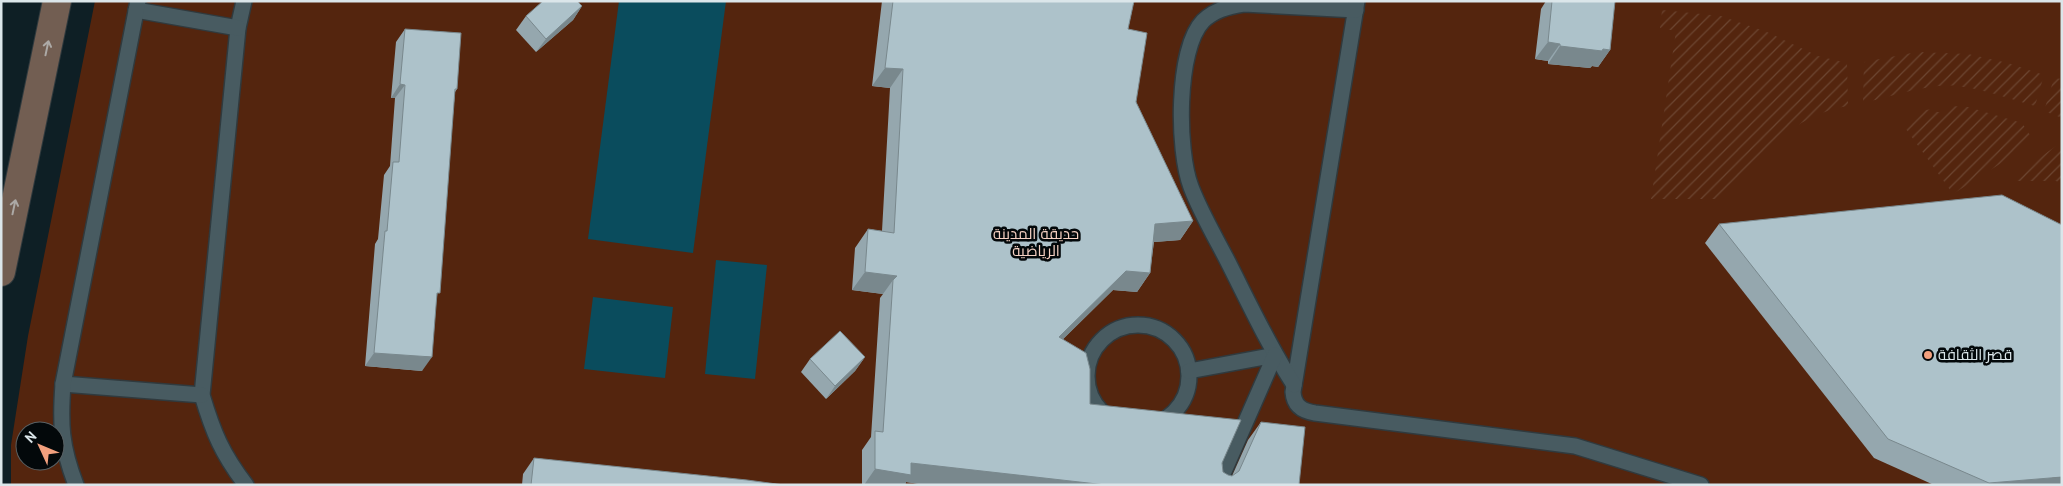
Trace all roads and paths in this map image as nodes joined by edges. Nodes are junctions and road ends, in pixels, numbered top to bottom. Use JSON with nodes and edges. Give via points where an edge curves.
{"nodes":[{"id":1,"x":57,"y":1,"type":"edge"},
{"id":2,"x":244,"y":1,"type":"edge"},
{"id":3,"x":137,"y":6,"type":"edge"},
{"id":4,"x":1356,"y":6,"type":"edge"},
{"id":5,"x":238,"y":28,"type":"junction"},
{"id":6,"x":1,"y":272,"type":"edge"},
{"id":7,"x":1275,"y":355,"type":"junction"},
{"id":8,"x":1190,"y":371,"type":"junction"},
{"id":9,"x":63,"y":384,"type":"junction"},
{"id":10,"x":1294,"y":385,"type":"junction"},
{"id":11,"x":202,"y":395,"type":"junction"},
{"id":12,"x":76,"y":485,"type":"edge"},
{"id":13,"x":246,"y":485,"type":"edge"},
{"id":14,"x":1218,"y":485,"type":"edge"},
{"id":15,"x":1700,"y":485,"type":"edge"}],
"edges":[{"from":6,"to":1,"type":"main road","one_way":true},
{"from":2,"to":5,"type":"lane"},
{"from":3,"to":5,"type":"lane"},
{"from":3,"to":9,"type":"lane"},
{"from":4,"to":7,"type":"lane","via":[[1229,6],[1203,20],[1189,46],[1181,131],[1190,186]]},
{"from":4,"to":10,"type":"lane"},
{"from":5,"to":11,"type":"lane"},
{"from":7,"to":8,"type":"lane"},
{"from":7,"to":10,"type":"lane"},
{"from":7,"to":14,"type":"lane"},
{"from":8,"to":8,"type":"lane","via":[[1185,355],[1163,332],[1148,326],[1131,326],[1115,331],[1101,341],[1087,370],[1088,388],[1106,416],[1121,425],[1138,428],[1154,425],[1170,416],[1181,404],[1188,388]]},
{"from":9,"to":11,"type":"lane"},
{"from":9,"to":12,"type":"lane","via":[[61,423],[66,461]]},
{"from":10,"to":15,"type":"lane","via":[[1296,405],[1308,412],[1575,446]]},
{"from":11,"to":13,"type":"lane","via":[[212,430]]}]}
